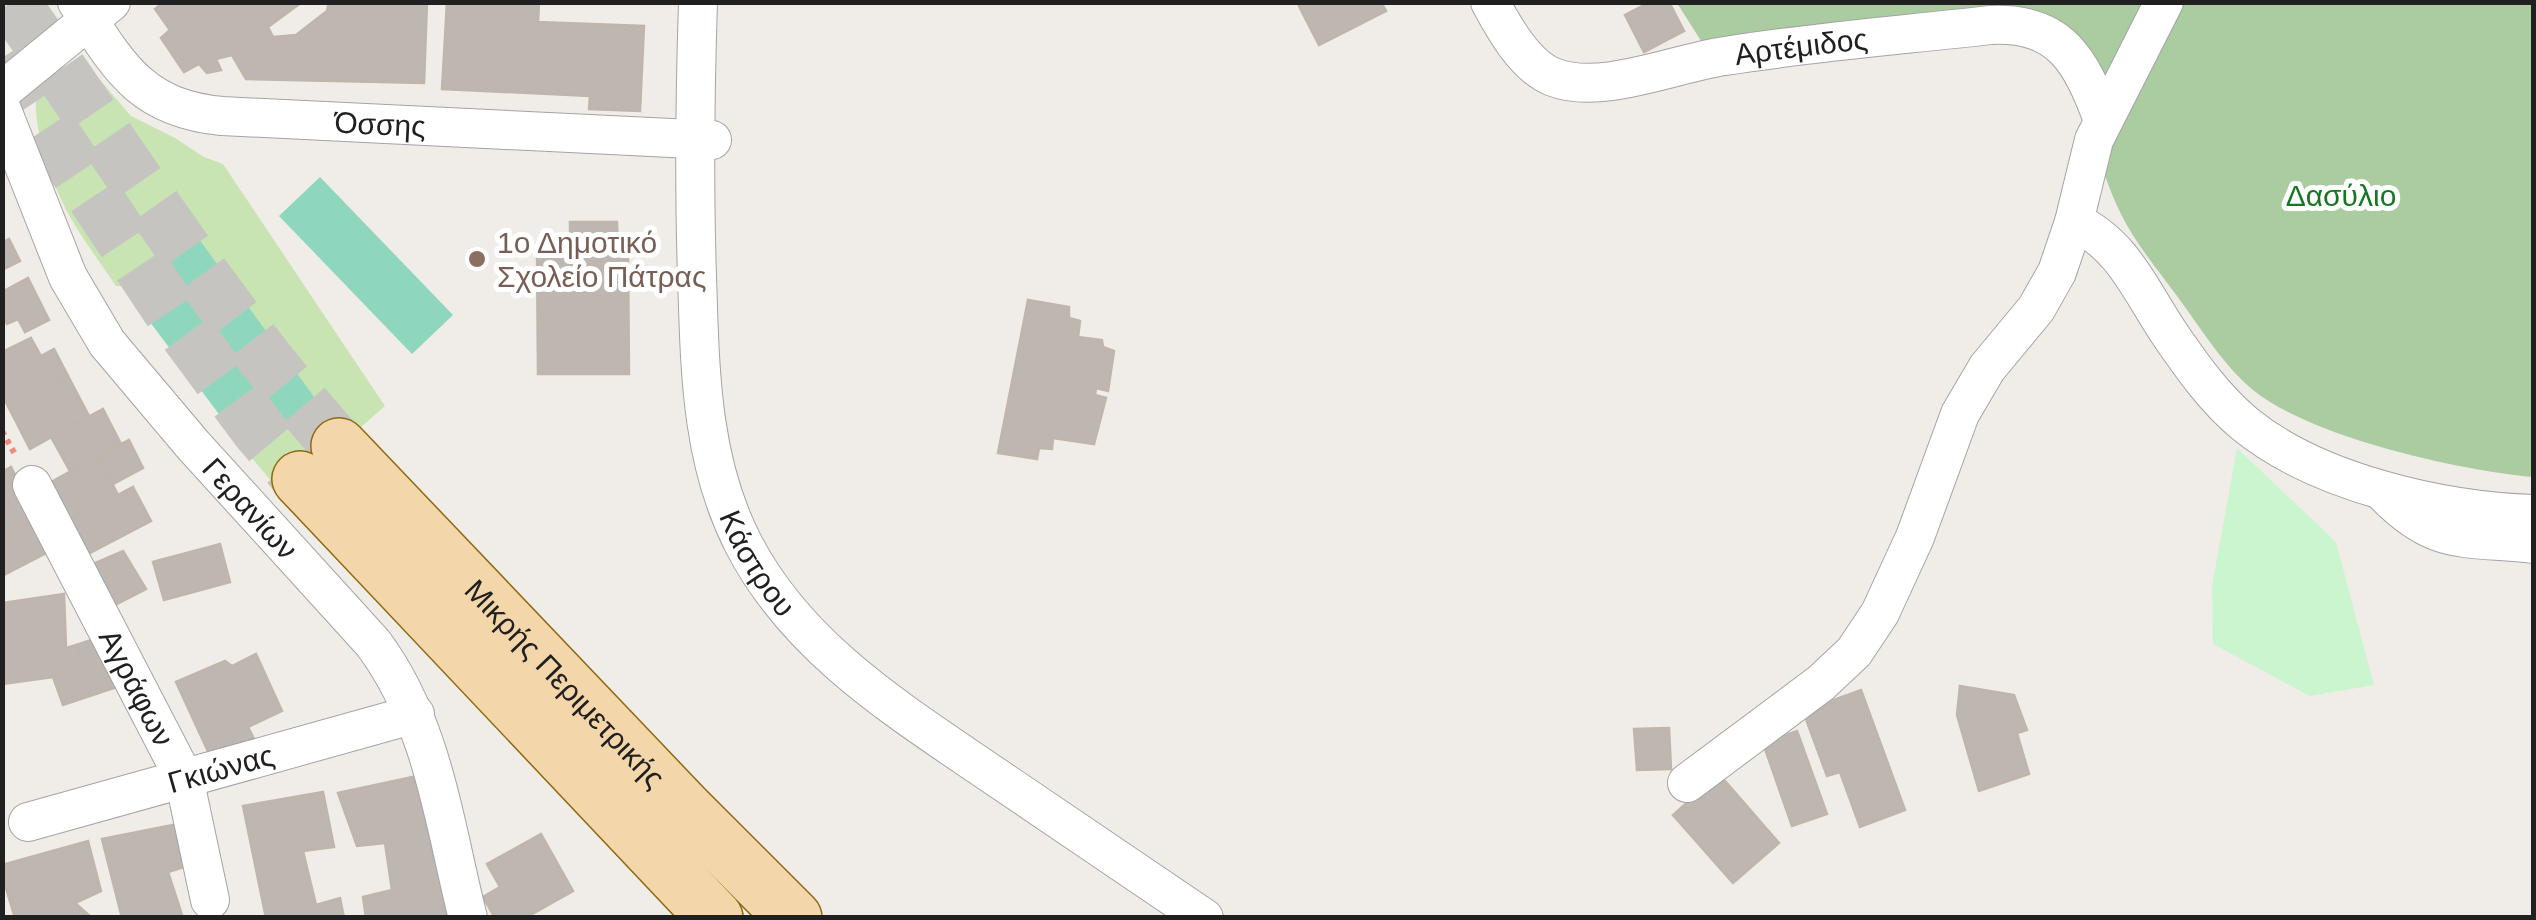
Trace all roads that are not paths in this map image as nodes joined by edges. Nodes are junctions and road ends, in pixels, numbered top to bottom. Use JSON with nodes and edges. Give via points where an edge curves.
{"nodes":[{"id":1,"x":698,"y":2,"type":"edge"},
{"id":2,"x":1490,"y":2,"type":"edge"},
{"id":3,"x":2164,"y":2,"type":"edge"},
{"id":4,"x":92,"y":8,"type":"edge"},
{"id":5,"x":2,"y":92,"type":"edge"},
{"id":6,"x":2,"y":110,"type":"edge"},
{"id":7,"x":2104,"y":120,"type":"junction"},
{"id":8,"x":703,"y":139,"type":"junction"},
{"id":9,"x":2074,"y":222,"type":"junction"},
{"id":10,"x":32,"y":485,"type":"dead end"},
{"id":11,"x":2380,"y":490,"type":"junction"},
{"id":12,"x":2534,"y":514,"type":"edge"},
{"id":13,"x":2534,"y":544,"type":"edge"},
{"id":14,"x":415,"y":714,"type":"junction"},
{"id":15,"x":184,"y":778,"type":"junction"},
{"id":16,"x":1687,"y":783,"type":"dead end"},
{"id":17,"x":28,"y":822,"type":"dead end"},
{"id":18,"x":210,"y":900,"type":"dead end"},
{"id":19,"x":468,"y":918,"type":"edge"},
{"id":20,"x":715,"y":918,"type":"edge"},
{"id":21,"x":794,"y":918,"type":"edge"},
{"id":22,"x":1204,"y":918,"type":"edge"}],
"edges":[{"from":1,"to":8,"type":"street","name":"Κάστρου"},
{"from":2,"to":7,"type":"street","name":"Αρτέμιδος","via":[[1534,64],[1554,78],[1584,83],[1786,47],[2023,26],[2064,47]]},
{"from":3,"to":7,"type":"street"},
{"from":4,"to":5,"type":"street"},
{"from":4,"to":8,"type":"street","name":"Όσσης","via":[[120,64],[157,100],[184,111]]},
{"from":6,"to":14,"type":"street","name":"Γερανίων","via":[[68,277],[107,343],[373,643]]},
{"from":7,"to":9,"type":"street"},
{"from":8,"to":22,"type":"street","name":"Κάστρου","via":[[699,352],[707,435],[727,507],[763,576],[828,654],[900,711]]},
{"from":9,"to":11,"type":"street","via":[[2118,252],[2191,364],[2240,420],[2298,458]]},
{"from":9,"to":16,"type":"street","via":[[2048,290],[1960,414],[1897,582],[1854,652]]},
{"from":10,"to":15,"type":"street","name":"Αγράφων"},
{"from":11,"to":12,"type":"street"},
{"from":11,"to":13,"type":"street","via":[[2431,531]]},
{"from":14,"to":15,"type":"street","name":"Γκιώνας"},
{"from":14,"to":19,"type":"street","name":"Γερανίων"},
{"from":15,"to":17,"type":"street","name":"Γκιώνας"},
{"from":15,"to":18,"type":"street","name":"Αγράφων"},
{"from":20,"to":21,"type":"main road","name":"Μικρής Περιμετρικής","via":[[320,463]]}]}
